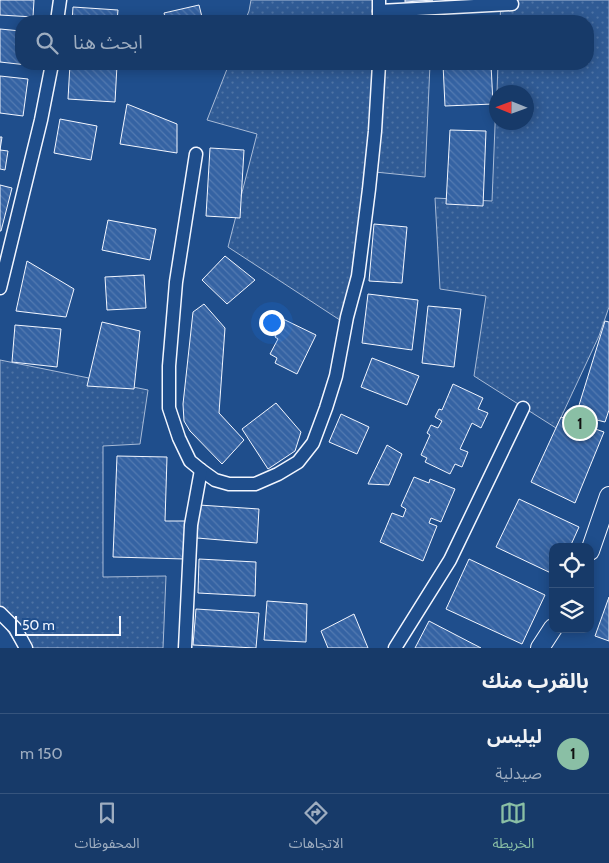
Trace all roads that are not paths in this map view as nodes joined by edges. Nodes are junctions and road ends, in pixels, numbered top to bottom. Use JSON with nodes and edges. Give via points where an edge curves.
{"nodes":[{"id":1,"x":60,"y":0,"type":"edge"},
{"id":2,"x":512,"y":4,"type":"dead end"},
{"id":3,"x":379,"y":11,"type":"edge"},
{"id":4,"x":58,"y":15,"type":"edge"},
{"id":5,"x":51,"y":70,"type":"edge"},
{"id":6,"x":379,"y":70,"type":"edge"},
{"id":7,"x":196,"y":154,"type":"dead end"},
{"id":8,"x":0,"y":288,"type":"edge"},
{"id":9,"x":523,"y":408,"type":"dead end"},
{"id":10,"x":201,"y":470,"type":"junction"},
{"id":11,"x":609,"y":496,"type":"edge"},
{"id":12,"x":593,"y":543,"type":"edge"},
{"id":13,"x":0,"y":613,"type":"edge"},
{"id":14,"x":550,"y":633,"type":"edge"},
{"id":15,"x":26,"y":648,"type":"edge"},
{"id":16,"x":185,"y":648,"type":"edge"},
{"id":17,"x":395,"y":648,"type":"edge"},
{"id":18,"x":540,"y":648,"type":"edge"}],
"edges":[{"from":1,"to":4,"type":"street"},
{"from":2,"to":3,"type":"street"},
{"from":5,"to":8,"type":"street"},
{"from":6,"to":10,"type":"street","via":[[358,276],[336,376],[313,443],[298,462],[255,484],[229,484],[215,480]]},
{"from":7,"to":10,"type":"street","via":[[176,282],[169,408],[190,461]]},
{"from":9,"to":17,"type":"street","via":[[450,560]]},
{"from":10,"to":16,"type":"street","via":[[192,525]]},
{"from":11,"to":12,"type":"street"},
{"from":13,"to":15,"type":"street","via":[[15,628]]},
{"from":14,"to":18,"type":"street"}]}
